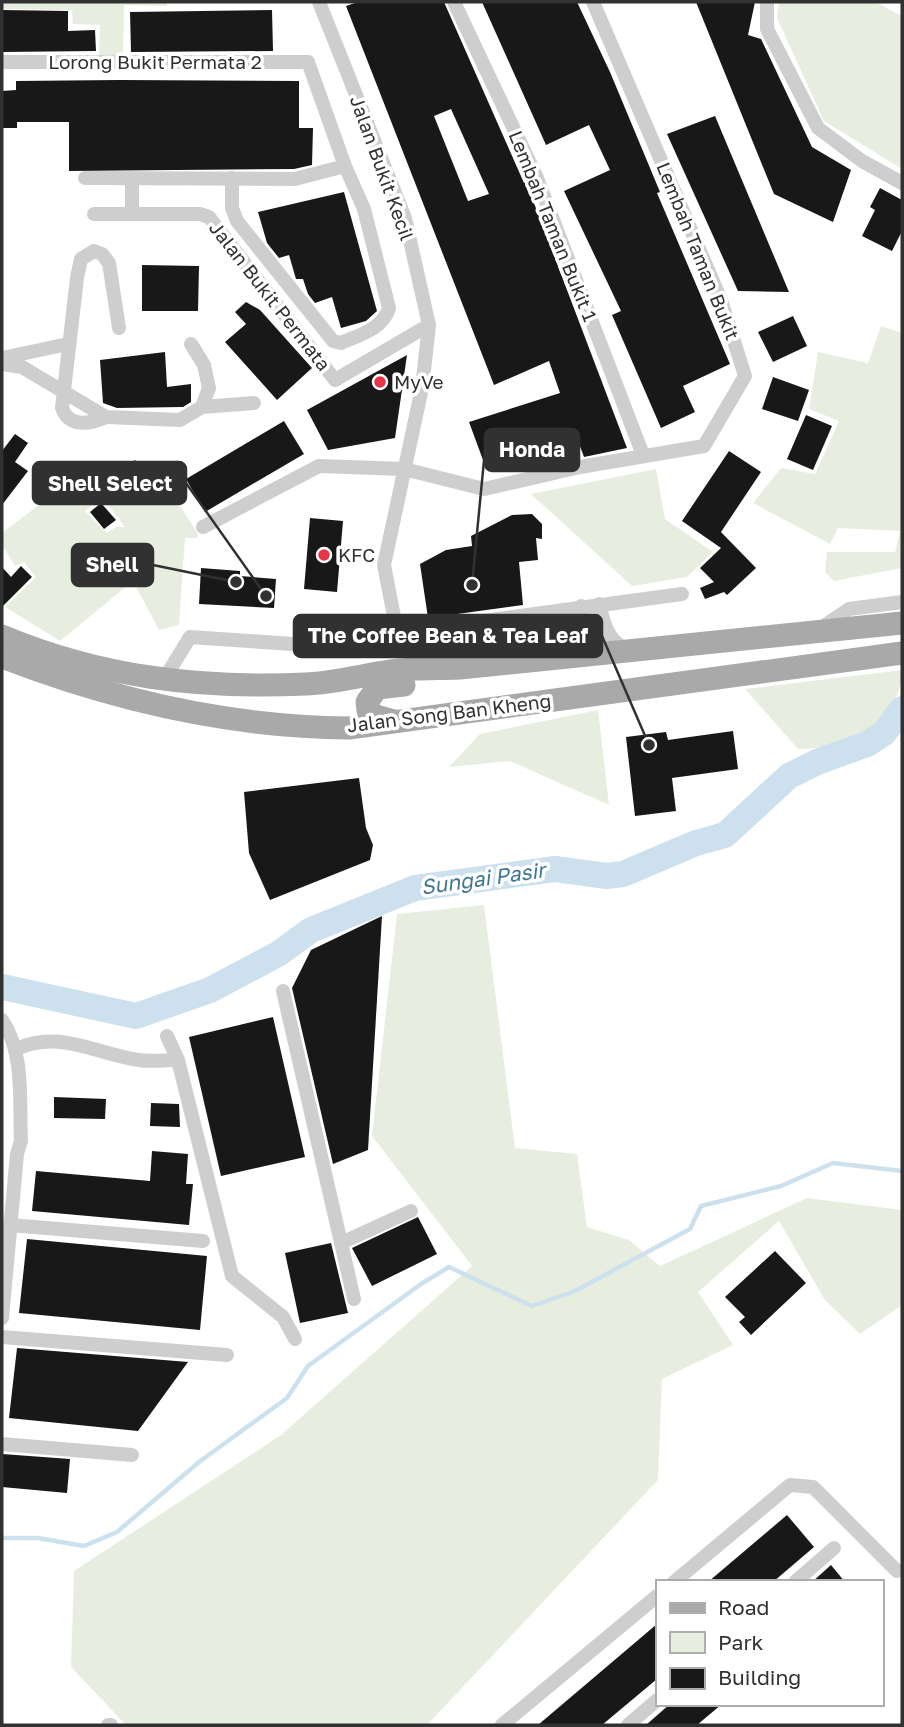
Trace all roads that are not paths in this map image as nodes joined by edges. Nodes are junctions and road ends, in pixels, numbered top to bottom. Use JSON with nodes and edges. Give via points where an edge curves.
{"nodes":[{"id":1,"x":319,"y":2,"type":"edge"},
{"id":2,"x":454,"y":2,"type":"edge"},
{"id":3,"x":593,"y":2,"type":"edge"},
{"id":4,"x":767,"y":2,"type":"edge"},
{"id":5,"x":2,"y":62,"type":"edge"},
{"id":6,"x":345,"y":166,"type":"junction"},
{"id":7,"x":85,"y":178,"type":"dead end"},
{"id":8,"x":131,"y":178,"type":"junction"},
{"id":9,"x":232,"y":178,"type":"junction"},
{"id":10,"x":902,"y":183,"type":"edge"},
{"id":11,"x":94,"y":214,"type":"dead end"},
{"id":12,"x":131,"y":214,"type":"junction"},
{"id":13,"x":429,"y":325,"type":"junction"},
{"id":14,"x":119,"y":328,"type":"dead end"},
{"id":15,"x":68,"y":344,"type":"junction"},
{"id":16,"x":191,"y":344,"type":"dead end"},
{"id":17,"x":2,"y":358,"type":"edge"},
{"id":18,"x":2,"y":365,"type":"edge"},
{"id":19,"x":66,"y":391,"type":"junction"},
{"id":20,"x":254,"y":403,"type":"dead end"},
{"id":21,"x":202,"y":407,"type":"junction"},
{"id":22,"x":106,"y":417,"type":"junction"},
{"id":23,"x":643,"y":455,"type":"junction"},
{"id":24,"x":404,"y":469,"type":"junction"},
{"id":25,"x":203,"y":527,"type":"dead end"},
{"id":26,"x":682,"y":594,"type":"dead end"},
{"id":27,"x":902,"y":602,"type":"edge"},
{"id":28,"x":599,"y":604,"type":"junction"},
{"id":29,"x":581,"y":606,"type":"junction"},
{"id":30,"x":902,"y":623,"type":"edge"},
{"id":31,"x":819,"y":629,"type":"junction"},
{"id":32,"x":397,"y":633,"type":"junction"},
{"id":33,"x":2,"y":636,"type":"edge"},
{"id":34,"x":631,"y":652,"type":"junction"},
{"id":35,"x":902,"y":653,"type":"edge"},
{"id":36,"x":593,"y":654,"type":"junction"},
{"id":37,"x":570,"y":656,"type":"junction"},
{"id":38,"x":2,"y":657,"type":"edge"},
{"id":39,"x":460,"y":668,"type":"junction"},
{"id":40,"x":163,"y":681,"type":"junction"},
{"id":41,"x":400,"y":722,"type":"junction"},
{"id":42,"x":283,"y":991,"type":"dead end"},
{"id":43,"x":2,"y":1020,"type":"edge"},
{"id":44,"x":167,"y":1036,"type":"dead end"},
{"id":45,"x":16,"y":1049,"type":"junction"},
{"id":46,"x":178,"y":1060,"type":"junction"},
{"id":47,"x":411,"y":1211,"type":"dead end"},
{"id":48,"x":10,"y":1225,"type":"junction"},
{"id":49,"x":203,"y":1241,"type":"dead end"},
{"id":50,"x":341,"y":1243,"type":"junction"},
{"id":51,"x":354,"y":1299,"type":"dead end"},
{"id":52,"x":2,"y":1318,"type":"edge"},
{"id":53,"x":2,"y":1337,"type":"edge"},
{"id":54,"x":295,"y":1339,"type":"dead end"},
{"id":55,"x":226,"y":1354,"type":"dead end"},
{"id":56,"x":2,"y":1444,"type":"edge"},
{"id":57,"x":131,"y":1455,"type":"dead end"},
{"id":58,"x":834,"y":1548,"type":"dead end"},
{"id":59,"x":897,"y":1571,"type":"dead end"},
{"id":60,"x":676,"y":1580,"type":"edge"},
{"id":61,"x":796,"y":1580,"type":"edge"},
{"id":62,"x":656,"y":1597,"type":"edge"},
{"id":63,"x":656,"y":1701,"type":"edge"},
{"id":64,"x":502,"y":1725,"type":"edge"},
{"id":65,"x":628,"y":1725,"type":"edge"}],
"edges":[{"from":1,"to":13,"type":"street","name":"Jalan Bukit Kecil","via":[[405,218]]},
{"from":2,"to":23,"type":"street","name":"Lembah Taman Bukit 1","via":[[537,178]]},
{"from":3,"to":23,"type":"street","name":"Lembah Taman Bukit","via":[[721,300],[745,376],[704,446]]},
{"from":4,"to":10,"type":"street","via":[[767,29],[818,128],[862,162]]},
{"from":5,"to":6,"type":"street","name":"Lorong Bukit Permata 2","via":[[308,62]]},
{"from":6,"to":9,"type":"street","via":[[295,179]]},
{"from":6,"to":9,"type":"street","via":[[364,209],[388,308],[386,319],[377,327],[341,343],[327,335],[237,221]]},
{"from":7,"to":8,"type":"street"},
{"from":8,"to":9,"type":"street"},
{"from":8,"to":12,"type":"street"},
{"from":11,"to":12,"type":"street","name":"Jalan Bukit Permata"},
{"from":12,"to":13,"type":"street","name":"Jalan Bukit Permata","via":[[209,217],[335,380]]},
{"from":13,"to":24,"type":"street","name":"Jalan Bukit Kecil","via":[[422,388]]},
{"from":14,"to":15,"type":"street","via":[[109,263],[94,251],[81,259]]},
{"from":15,"to":17,"type":"street"},
{"from":15,"to":19,"type":"street"},
{"from":16,"to":21,"type":"street","via":[[204,365],[209,388]]},
{"from":18,"to":19,"type":"street","via":[[22,367]]},
{"from":19,"to":22,"type":"street"},
{"from":19,"to":22,"type":"street","via":[[65,416],[76,423]]},
{"from":20,"to":21,"type":"street"},
{"from":21,"to":22,"type":"street","via":[[180,420]]},
{"from":23,"to":24,"type":"street","name":"Lembah Taman Bukit","via":[[484,489]]},
{"from":24,"to":25,"type":"street","name":"Lembah Taman Bukit","via":[[319,466]]},
{"from":24,"to":32,"type":"street","name":"Jalan Bukit Kecil","via":[[384,565]]},
{"from":26,"to":28,"type":"street"},
{"from":27,"to":31,"type":"street","via":[[849,609]]},
{"from":28,"to":29,"type":"street"},
{"from":28,"to":34,"type":"street","via":[[607,631],[617,646]]},
{"from":29,"to":32,"type":"street"},
{"from":29,"to":37,"type":"street","via":[[580,638]]},
{"from":30,"to":31,"type":"main road"},
{"from":31,"to":34,"type":"main road"},
{"from":32,"to":39,"type":"street","name":"Jalan Bukit Kecil","via":[[399,642],[417,658]]},
{"from":32,"to":40,"type":"street","via":[[307,645],[190,637]]},
{"from":33,"to":40,"type":"main road","via":[[99,670]]},
{"from":34,"to":36,"type":"main road"},
{"from":35,"to":41,"type":"main road","name":"Jalan Song Ban Kheng"},
{"from":36,"to":37,"type":"main road"},
{"from":36,"to":41,"type":"main road","via":[[584,664],[567,668],[377,688],[368,710]]},
{"from":37,"to":39,"type":"main road"},
{"from":38,"to":41,"type":"main road","name":"Jalan Song Ban Kheng","via":[[47,674],[200,715],[311,727]]},
{"from":39,"to":40,"type":"main road","via":[[394,671],[309,684]]},
{"from":42,"to":50,"type":"street"},
{"from":43,"to":45,"type":"street"},
{"from":44,"to":46,"type":"street"},
{"from":45,"to":46,"type":"street","via":[[35,1040],[55,1040],[140,1060]]},
{"from":45,"to":48,"type":"street","via":[[21,1142]]},
{"from":46,"to":54,"type":"street","via":[[232,1276],[283,1317]]},
{"from":47,"to":50,"type":"street"},
{"from":48,"to":49,"type":"street"},
{"from":48,"to":52,"type":"street"},
{"from":50,"to":51,"type":"street"},
{"from":53,"to":55,"type":"street"},
{"from":56,"to":57,"type":"street"},
{"from":58,"to":61,"type":"street"},
{"from":59,"to":60,"type":"street","via":[[813,1487],[790,1485]]},
{"from":62,"to":64,"type":"street"},
{"from":63,"to":65,"type":"street"}]}
